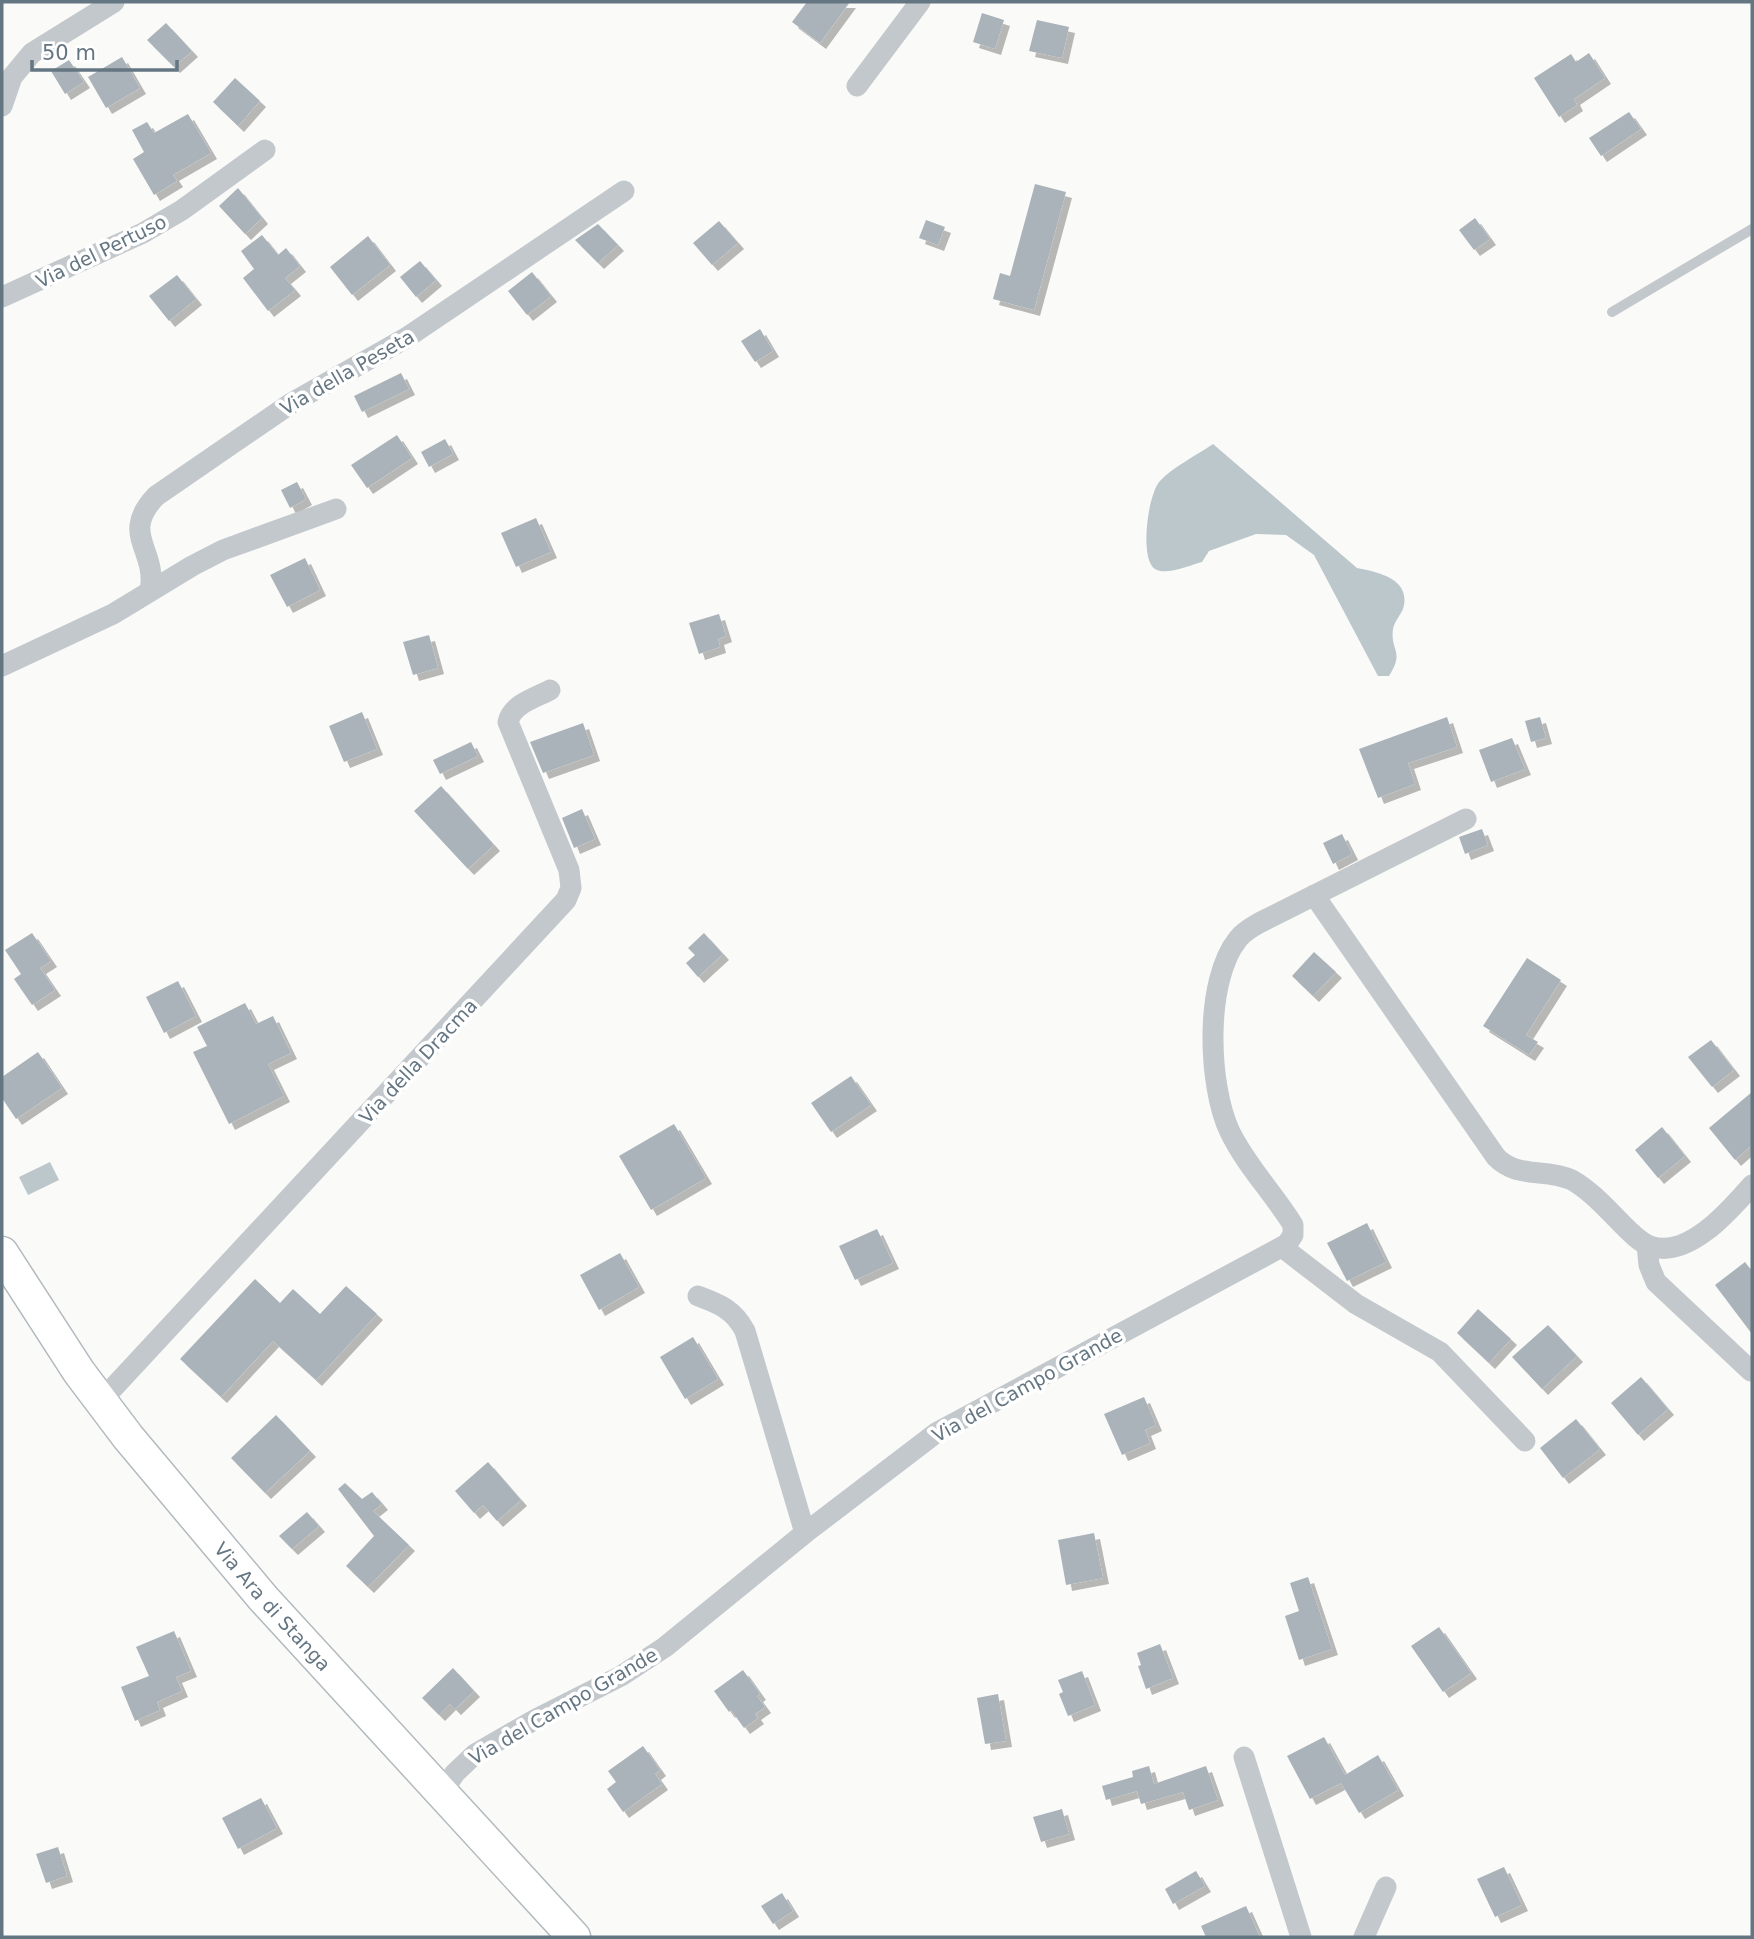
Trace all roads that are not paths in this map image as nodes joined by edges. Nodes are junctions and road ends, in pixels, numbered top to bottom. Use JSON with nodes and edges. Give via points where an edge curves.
{"nodes":[{"id":1,"x":114,"y":2,"type":"edge"},
{"id":2,"x":920,"y":2,"type":"edge"},
{"id":3,"x":85,"y":9,"type":"edge"},
{"id":4,"x":857,"y":86,"type":"dead end"},
{"id":5,"x":2,"y":106,"type":"edge"},
{"id":6,"x":265,"y":150,"type":"dead end"},
{"id":7,"x":624,"y":191,"type":"dead end"},
{"id":8,"x":1752,"y":229,"type":"edge"},
{"id":9,"x":2,"y":297,"type":"edge"},
{"id":10,"x":1612,"y":312,"type":"dead end"},
{"id":11,"x":335,"y":509,"type":"dead end"},
{"id":12,"x":150,"y":591,"type":"junction"},
{"id":13,"x":2,"y":666,"type":"edge"},
{"id":14,"x":550,"y":690,"type":"dead end"},
{"id":15,"x":1466,"y":819,"type":"dead end"},
{"id":16,"x":1314,"y":895,"type":"junction"},
{"id":17,"x":1752,"y":1185,"type":"edge"},
{"id":18,"x":1647,"y":1245,"type":"junction"},
{"id":19,"x":1282,"y":1247,"type":"junction"},
{"id":20,"x":2,"y":1252,"type":"edge"},
{"id":21,"x":698,"y":1296,"type":"dead end"},
{"id":22,"x":1751,"y":1371,"type":"edge"},
{"id":23,"x":100,"y":1402,"type":"junction"},
{"id":24,"x":1525,"y":1441,"type":"dead end"},
{"id":25,"x":805,"y":1533,"type":"junction"},
{"id":26,"x":1244,"y":1756,"type":"dead end"},
{"id":27,"x":442,"y":1792,"type":"junction"},
{"id":28,"x":1386,"y":1887,"type":"dead end"},
{"id":29,"x":573,"y":1937,"type":"edge"},
{"id":30,"x":1301,"y":1937,"type":"edge"},
{"id":31,"x":1364,"y":1937,"type":"edge"}],
"edges":[{"from":1,"to":3,"type":"street"},
{"from":2,"to":4,"type":"street"},
{"from":3,"to":5,"type":"street","via":[[26,58],[12,77]]},
{"from":6,"to":9,"type":"street","name":"Via del Pertuso","via":[[143,233]]},
{"from":7,"to":12,"type":"street","name":"Via della Peseta","via":[[406,338],[290,404],[156,496],[139,524],[151,571]]},
{"from":8,"to":10,"type":"lane"},
{"from":11,"to":12,"type":"street","via":[[223,550]]},
{"from":12,"to":13,"type":"street","via":[[113,614]]},
{"from":14,"to":23,"type":"street","name":"Via della Dracma","via":[[516,708],[508,722],[569,870],[571,888],[566,900]]},
{"from":15,"to":16,"type":"street"},
{"from":16,"to":18,"type":"street","via":[[1496,1157],[1512,1169],[1575,1182]]},
{"from":16,"to":19,"type":"street","via":[[1238,939],[1220,983],[1213,1026],[1220,1106],[1235,1141],[1293,1225],[1291,1240]]},
{"from":17,"to":18,"type":"street","via":[[1698,1236],[1671,1247]]},
{"from":18,"to":22,"type":"street","via":[[1656,1282]]},
{"from":19,"to":24,"type":"street","via":[[1356,1304],[1432,1346]]},
{"from":19,"to":25,"type":"street","name":"Via del Campo Grande","via":[[943,1429]]},
{"from":20,"to":23,"type":"street","name":"Via Ara di Stanga"},
{"from":21,"to":25,"type":"street","via":[[726,1308],[745,1331]]},
{"from":23,"to":27,"type":"street","name":"Via Ara di Stanga","via":[[262,1598]]},
{"from":25,"to":27,"type":"street","name":"Via del Campo Grande","via":[[640,1664],[475,1754]]},
{"from":26,"to":30,"type":"street"},
{"from":27,"to":29,"type":"street","name":"Via Ara di Stanga"},
{"from":28,"to":31,"type":"street"}]}
